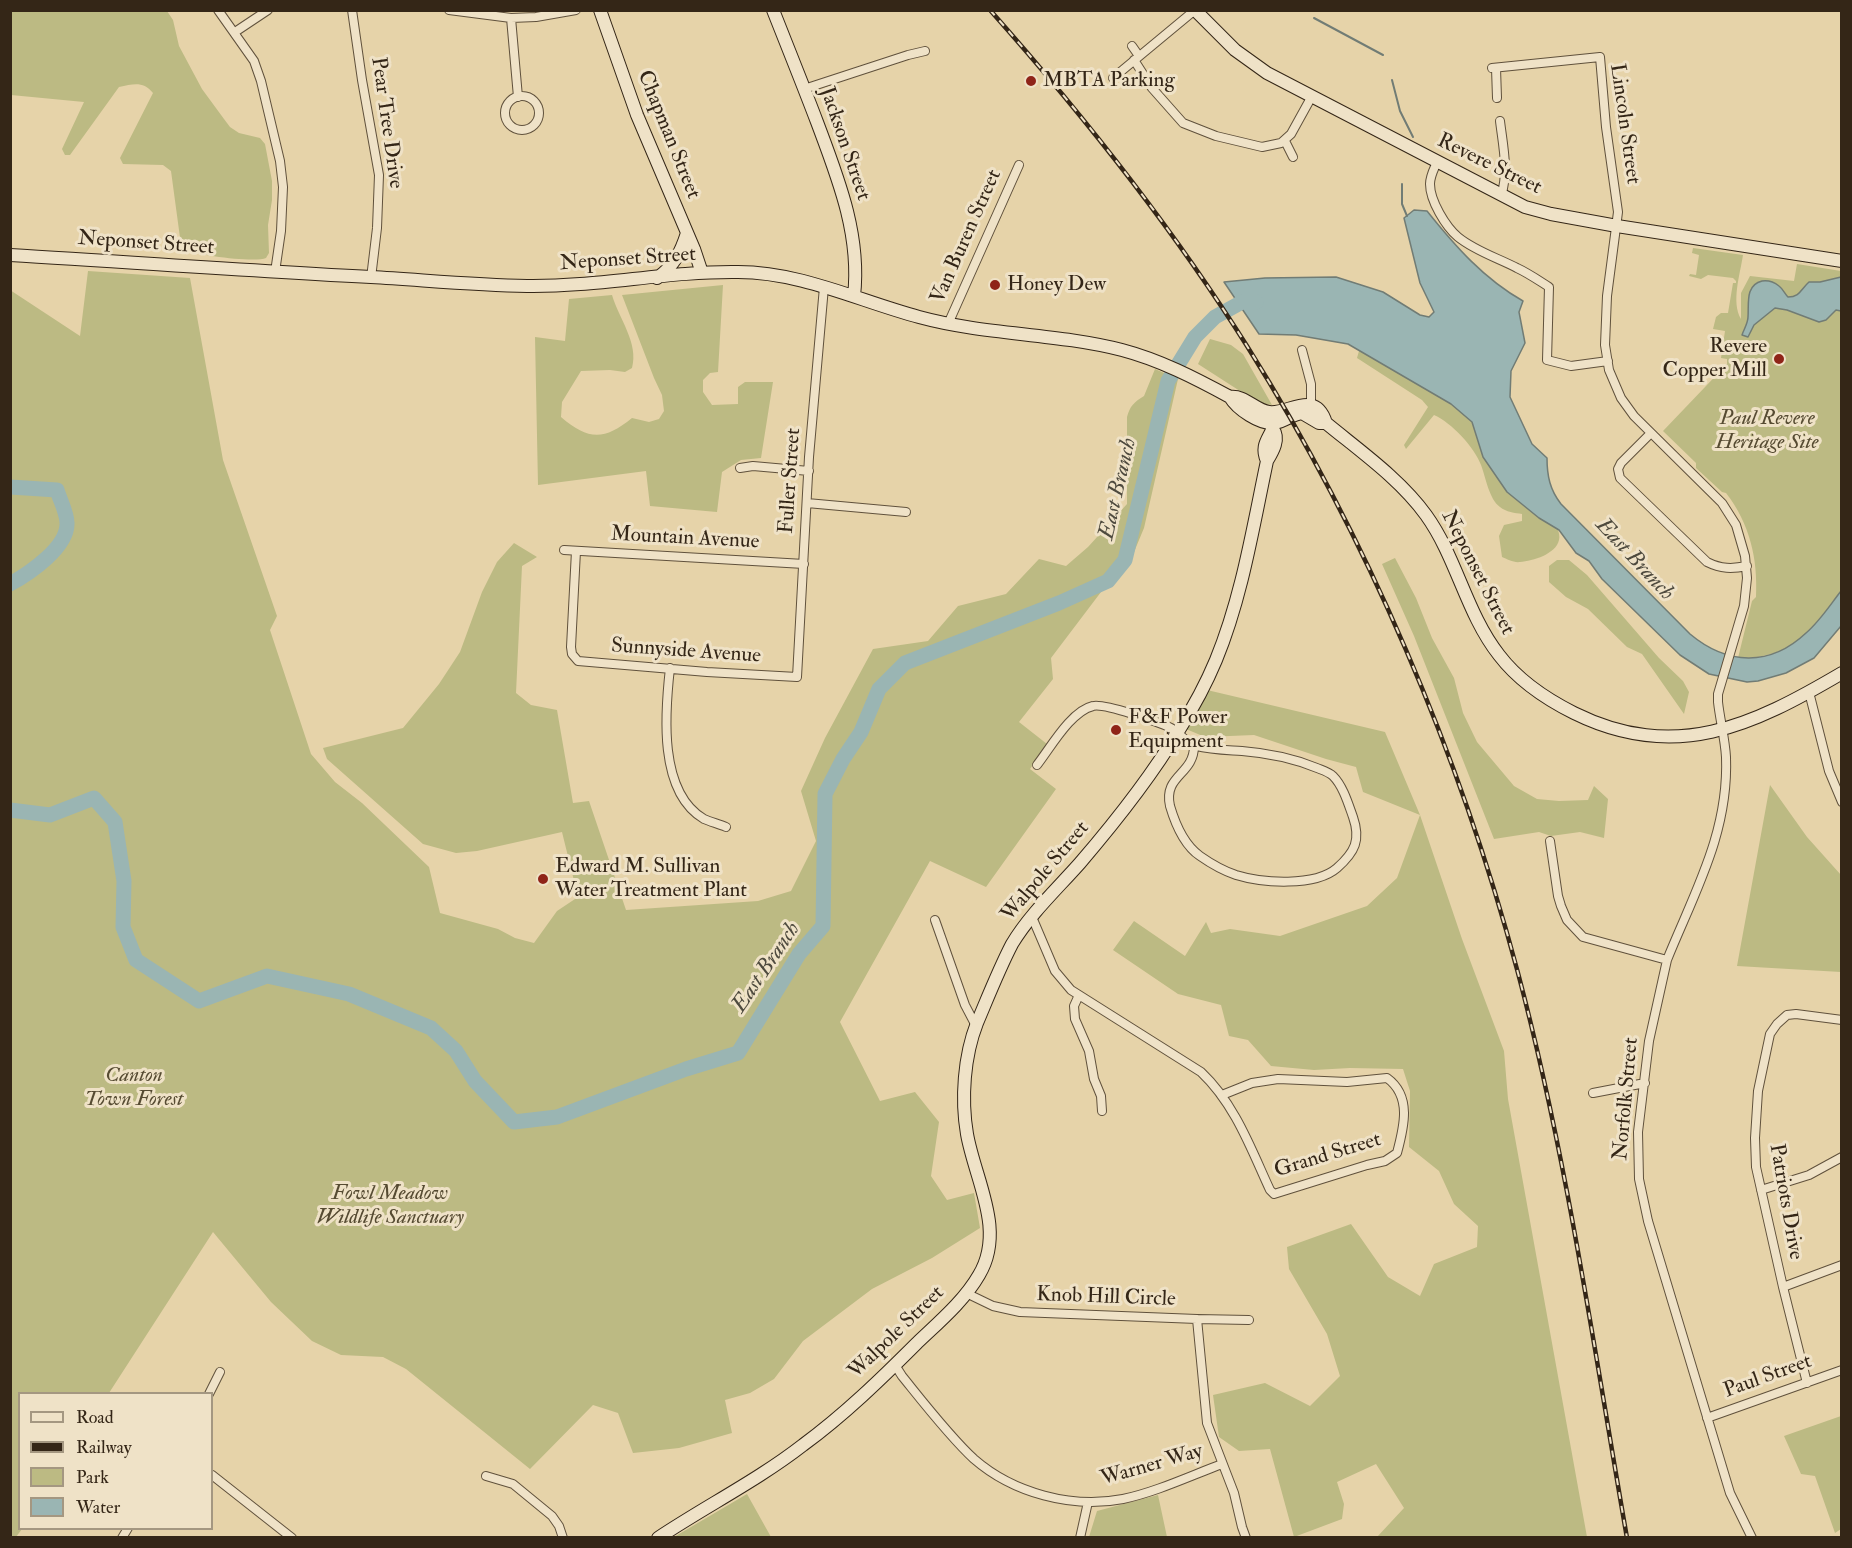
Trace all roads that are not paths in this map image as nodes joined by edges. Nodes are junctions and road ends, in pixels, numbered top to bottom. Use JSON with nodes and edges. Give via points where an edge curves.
{"nodes":[{"id":1,"x":218,"y":10,"type":"edge"},
{"id":2,"x":268,"y":10,"type":"edge"},
{"id":3,"x":352,"y":10,"type":"edge"},
{"id":4,"x":449,"y":10,"type":"edge"},
{"id":5,"x":576,"y":10,"type":"edge"},
{"id":6,"x":600,"y":10,"type":"edge"},
{"id":7,"x":773,"y":10,"type":"edge"},
{"id":8,"x":1195,"y":10,"type":"edge"},
{"id":9,"x":511,"y":18,"type":"junction"},
{"id":10,"x":235,"y":32,"type":"junction"},
{"id":11,"x":1132,"y":46,"type":"dead end"},
{"id":12,"x":925,"y":51,"type":"dead end"},
{"id":13,"x":1137,"y":58,"type":"junction"},
{"id":14,"x":1113,"y":78,"type":"dead end"},
{"id":15,"x":804,"y":89,"type":"junction"},
{"id":16,"x":1312,"y":96,"type":"junction"},
{"id":17,"x":519,"y":97,"type":"junction"},
{"id":18,"x":1497,"y":98,"type":"dead end"},
{"id":19,"x":1500,"y":121,"type":"dead end"},
{"id":20,"x":1285,"y":141,"type":"junction"},
{"id":21,"x":1293,"y":157,"type":"dead end"},
{"id":22,"x":1437,"y":162,"type":"junction"},
{"id":23,"x":1019,"y":165,"type":"dead end"},
{"id":24,"x":1501,"y":196,"type":"junction"},
{"id":25,"x":1617,"y":226,"type":"junction"},
{"id":26,"x":687,"y":233,"type":"junction"},
{"id":27,"x":10,"y":255,"type":"edge"},
{"id":28,"x":1842,"y":261,"type":"edge"},
{"id":29,"x":275,"y":272,"type":"junction"},
{"id":30,"x":702,"y":273,"type":"junction"},
{"id":31,"x":371,"y":278,"type":"junction"},
{"id":32,"x":657,"y":278,"type":"junction"},
{"id":33,"x":824,"y":287,"type":"junction"},
{"id":34,"x":854,"y":296,"type":"junction"},
{"id":35,"x":948,"y":324,"type":"junction"},
{"id":36,"x":1302,"y":350,"type":"dead end"},
{"id":37,"x":1608,"y":361,"type":"junction"},
{"id":38,"x":1311,"y":406,"type":"junction"},
{"id":39,"x":1273,"y":422,"type":"junction"},
{"id":40,"x":1326,"y":423,"type":"junction"},
{"id":41,"x":1651,"y":433,"type":"junction"},
{"id":42,"x":740,"y":468,"type":"dead end"},
{"id":43,"x":809,"y":471,"type":"junction"},
{"id":44,"x":807,"y":503,"type":"junction"},
{"id":45,"x":906,"y":512,"type":"dead end"},
{"id":46,"x":564,"y":550,"type":"dead end"},
{"id":47,"x":576,"y":551,"type":"junction"},
{"id":48,"x":804,"y":564,"type":"junction"},
{"id":49,"x":1747,"y":566,"type":"junction"},
{"id":50,"x":670,"y":668,"type":"junction"},
{"id":51,"x":1842,"y":673,"type":"edge"},
{"id":52,"x":797,"y":677,"type":"joint"},
{"id":53,"x":1809,"y":693,"type":"junction"},
{"id":54,"x":1722,"y":730,"type":"junction"},
{"id":55,"x":1178,"y":733,"type":"junction"},
{"id":56,"x":1194,"y":746,"type":"junction"},
{"id":57,"x":1038,"y":765,"type":"dead end"},
{"id":58,"x":1842,"y":802,"type":"edge"},
{"id":59,"x":726,"y":827,"type":"dead end"},
{"id":60,"x":1550,"y":841,"type":"dead end"},
{"id":61,"x":1032,"y":917,"type":"junction"},
{"id":62,"x":935,"y":920,"type":"dead end"},
{"id":63,"x":1667,"y":960,"type":"junction"},
{"id":64,"x":1079,"y":995,"type":"junction"},
{"id":65,"x":1842,"y":1020,"type":"edge"},
{"id":66,"x":976,"y":1026,"type":"junction"},
{"id":67,"x":1645,"y":1083,"type":"junction"},
{"id":68,"x":1593,"y":1093,"type":"dead end"},
{"id":69,"x":1222,"y":1095,"type":"junction"},
{"id":70,"x":1102,"y":1111,"type":"dead end"},
{"id":71,"x":1842,"y":1157,"type":"edge"},
{"id":72,"x":1761,"y":1190,"type":"junction"},
{"id":73,"x":1842,"y":1265,"type":"edge"},
{"id":74,"x":1783,"y":1287,"type":"junction"},
{"id":75,"x":966,"y":1293,"type":"junction"},
{"id":76,"x":1197,"y":1319,"type":"junction"},
{"id":77,"x":1249,"y":1320,"type":"dead end"},
{"id":78,"x":895,"y":1365,"type":"junction"},
{"id":79,"x":1842,"y":1370,"type":"edge"},
{"id":80,"x":220,"y":1372,"type":"dead end"},
{"id":81,"x":1808,"y":1383,"type":"junction"},
{"id":82,"x":211,"y":1392,"type":"edge"},
{"id":83,"x":1707,"y":1418,"type":"junction"},
{"id":84,"x":1222,"y":1464,"type":"junction"},
{"id":85,"x":213,"y":1476,"type":"edge"},
{"id":86,"x":486,"y":1476,"type":"dead end"},
{"id":87,"x":1088,"y":1502,"type":"junction"},
{"id":88,"x":292,"y":1538,"type":"edge"},
{"id":89,"x":563,"y":1538,"type":"edge"},
{"id":90,"x":658,"y":1538,"type":"edge"},
{"id":91,"x":1080,"y":1538,"type":"edge"},
{"id":92,"x":1246,"y":1538,"type":"edge"},
{"id":93,"x":1752,"y":1538,"type":"edge"}],
"edges":[{"from":1,"to":10,"type":"street"},
{"from":2,"to":10,"type":"street"},
{"from":3,"to":31,"type":"street","name":"Pear Tree Drive","via":[[379,175]]},
{"from":4,"to":9,"type":"street"},
{"from":5,"to":9,"type":"street"},
{"from":6,"to":26,"type":"main road","name":"Chapman Street","via":[[637,115]]},
{"from":7,"to":15,"type":"main road","name":"Jackson Street"},
{"from":8,"to":13,"type":"street"},
{"from":8,"to":16,"type":"main road","name":"Revere Street","via":[[1247,60]]},
{"from":9,"to":17,"type":"street"},
{"from":10,"to":29,"type":"street","via":[[254,61],[261,81],[280,161],[283,187]]},
{"from":11,"to":13,"type":"street"},
{"from":12,"to":15,"type":"street"},
{"from":13,"to":14,"type":"street"},
{"from":13,"to":20,"type":"street","via":[[1152,88],[1183,123],[1262,147]]},
{"from":15,"to":34,"type":"main road","name":"Jackson Street","via":[[846,203],[855,253]]},
{"from":16,"to":20,"type":"street"},
{"from":16,"to":22,"type":"main road","name":"Revere Street"},
{"from":17,"to":17,"type":"street","via":[[534,101],[539,111],[537,122],[523,130],[509,125],[505,115],[507,105]]},
{"from":18,"to":25,"type":"street","name":"Lincoln Street","via":[[1494,68],[1600,57]]},
{"from":19,"to":24,"type":"street","via":[[1505,161]]},
{"from":20,"to":21,"type":"street"},
{"from":22,"to":24,"type":"main road","name":"Revere Street"},
{"from":22,"to":37,"type":"street","via":[[1430,184],[1432,194],[1457,236],[1549,287],[1547,360],[1571,366]]},
{"from":23,"to":35,"type":"street","name":"Van Buren Street"},
{"from":24,"to":25,"type":"main road","name":"Revere Street","via":[[1535,211]]},
{"from":25,"to":28,"type":"main road","name":"Revere Street"},
{"from":25,"to":37,"type":"street","name":"Norfolk Street","via":[[1607,296]]},
{"from":26,"to":30,"type":"main road","name":"Chapman Street"},
{"from":26,"to":32,"type":"main road","via":[[677,258]]},
{"from":27,"to":29,"type":"main road","name":"Neponset Street"},
{"from":29,"to":31,"type":"main road","name":"Neponset Street"},
{"from":30,"to":32,"type":"main road","name":"Neponset Street"},
{"from":30,"to":33,"type":"main road","name":"Neponset Street","via":[[741,272]]},
{"from":31,"to":32,"type":"main road","name":"Neponset Street","via":[[528,286]]},
{"from":33,"to":34,"type":"main road","name":"Neponset Street"},
{"from":33,"to":43,"type":"street","name":"Fuller Street"},
{"from":34,"to":35,"type":"main road","name":"Neponset Street"},
{"from":35,"to":39,"type":"main road","name":"Neponset Street","via":[[1109,347],[1144,356],[1230,397],[1234,405],[1263,423]]},
{"from":36,"to":38,"type":"street","via":[[1311,384]]},
{"from":37,"to":41,"type":"street","name":"Norfolk Street","via":[[1621,398]]},
{"from":38,"to":39,"type":"main road","via":[[1301,404]]},
{"from":38,"to":40,"type":"main road","name":"Neponset Street"},
{"from":39,"to":40,"type":"main road","name":"Neponset Street","via":[[1302,412]]},
{"from":39,"to":55,"type":"main road","name":"Walpole Street","via":[[1276,437],[1227,629],[1201,692]]},
{"from":40,"to":54,"type":"main road","name":"Neponset Street","via":[[1422,510],[1438,534],[1486,636],[1509,668],[1525,682],[1560,706],[1618,730],[1668,736]]},
{"from":41,"to":49,"type":"street","name":"Norfolk Street","via":[[1722,503],[1740,535]]},
{"from":41,"to":49,"type":"street","via":[[1621,463],[1620,478],[1707,562],[1717,567]]},
{"from":42,"to":43,"type":"street"},
{"from":43,"to":44,"type":"street","name":"Fuller Street"},
{"from":44,"to":45,"type":"street"},
{"from":44,"to":48,"type":"street","name":"Fuller Street"},
{"from":46,"to":47,"type":"street","name":"Mountain Avenue"},
{"from":47,"to":48,"type":"street","name":"Mountain Avenue"},
{"from":47,"to":50,"type":"street","name":"Sunnyside Avenue","via":[[571,647],[574,658],[582,662]]},
{"from":48,"to":52,"type":"street","name":"Fuller Street"},
{"from":49,"to":54,"type":"street","name":"Norfolk Street","via":[[1744,606],[1720,686]]},
{"from":50,"to":52,"type":"street","name":"Sunnyside Avenue"},
{"from":50,"to":59,"type":"street","via":[[665,711],[672,771],[691,807],[704,819]]},
{"from":51,"to":53,"type":"main road","name":"Neponset Street"},
{"from":53,"to":54,"type":"main road","name":"Neponset Street","via":[[1765,716]]},
{"from":53,"to":58,"type":"street","via":[[1829,771]]},
{"from":54,"to":63,"type":"street","name":"Norfolk Street","via":[[1726,758],[1718,835]]},
{"from":55,"to":56,"type":"street"},
{"from":55,"to":57,"type":"street","via":[[1126,712],[1095,705],[1070,721]]},
{"from":55,"to":61,"type":"main road","name":"Walpole Street","via":[[1136,794]]},
{"from":56,"to":56,"type":"street","via":[[1194,758],[1170,788],[1170,804],[1188,845],[1214,865],[1252,879],[1295,881],[1334,871],[1358,842],[1358,829],[1333,776],[1304,762]]},
{"from":60,"to":63,"type":"street","via":[[1561,906],[1567,920],[1583,937]]},
{"from":61,"to":64,"type":"street","name":"Grand Street","via":[[1054,971]]},
{"from":61,"to":66,"type":"main road","name":"Walpole Street","via":[[1012,944]]},
{"from":62,"to":66,"type":"street"},
{"from":63,"to":67,"type":"street","name":"Norfolk Street","via":[[1649,1041]]},
{"from":64,"to":69,"type":"street","name":"Grand Street","via":[[1201,1072]]},
{"from":64,"to":70,"type":"street","via":[[1074,1006],[1075,1019],[1089,1051]]},
{"from":65,"to":72,"type":"street","name":"Patriots Drive","via":[[1787,1015],[1770,1034],[1758,1090],[1755,1138]]},
{"from":66,"to":75,"type":"main road","name":"Walpole Street","via":[[968,1052],[964,1100],[967,1134],[990,1228],[990,1249]]},
{"from":67,"to":68,"type":"street"},
{"from":67,"to":83,"type":"street","name":"Norfolk Street","via":[[1638,1132],[1639,1179]]},
{"from":69,"to":69,"type":"street","name":"Grand Street","via":[[1274,1194],[1385,1161],[1397,1153],[1405,1117],[1403,1097],[1387,1078],[1347,1082],[1278,1079],[1252,1083]]},
{"from":71,"to":72,"type":"street","via":[[1809,1175]]},
{"from":72,"to":74,"type":"street","name":"Patriots Drive"},
{"from":73,"to":74,"type":"street"},
{"from":74,"to":81,"type":"street","name":"Patriots Drive"},
{"from":75,"to":76,"type":"street","name":"Knob Hill Circle","via":[[993,1306],[1020,1312]]},
{"from":75,"to":78,"type":"main road","name":"Walpole Street"},
{"from":76,"to":77,"type":"street","name":"Knob Hill Circle"},
{"from":76,"to":84,"type":"street","via":[[1205,1412]]},
{"from":78,"to":87,"type":"street","name":"Warner Way","via":[[985,1468],[1022,1488],[1058,1499]]},
{"from":78,"to":90,"type":"main road","name":"Walpole Street","via":[[804,1445]]},
{"from":79,"to":81,"type":"street","name":"Paul Street"},
{"from":80,"to":82,"type":"street"},
{"from":81,"to":83,"type":"street","name":"Paul Street"},
{"from":83,"to":93,"type":"street","name":"Norfolk Street","via":[[1730,1492]]},
{"from":84,"to":87,"type":"street","name":"Warner Way","via":[[1123,1499]]},
{"from":84,"to":92,"type":"street"},
{"from":85,"to":88,"type":"street"},
{"from":86,"to":89,"type":"street","via":[[513,1484],[552,1516]]},
{"from":87,"to":91,"type":"street"}]}
